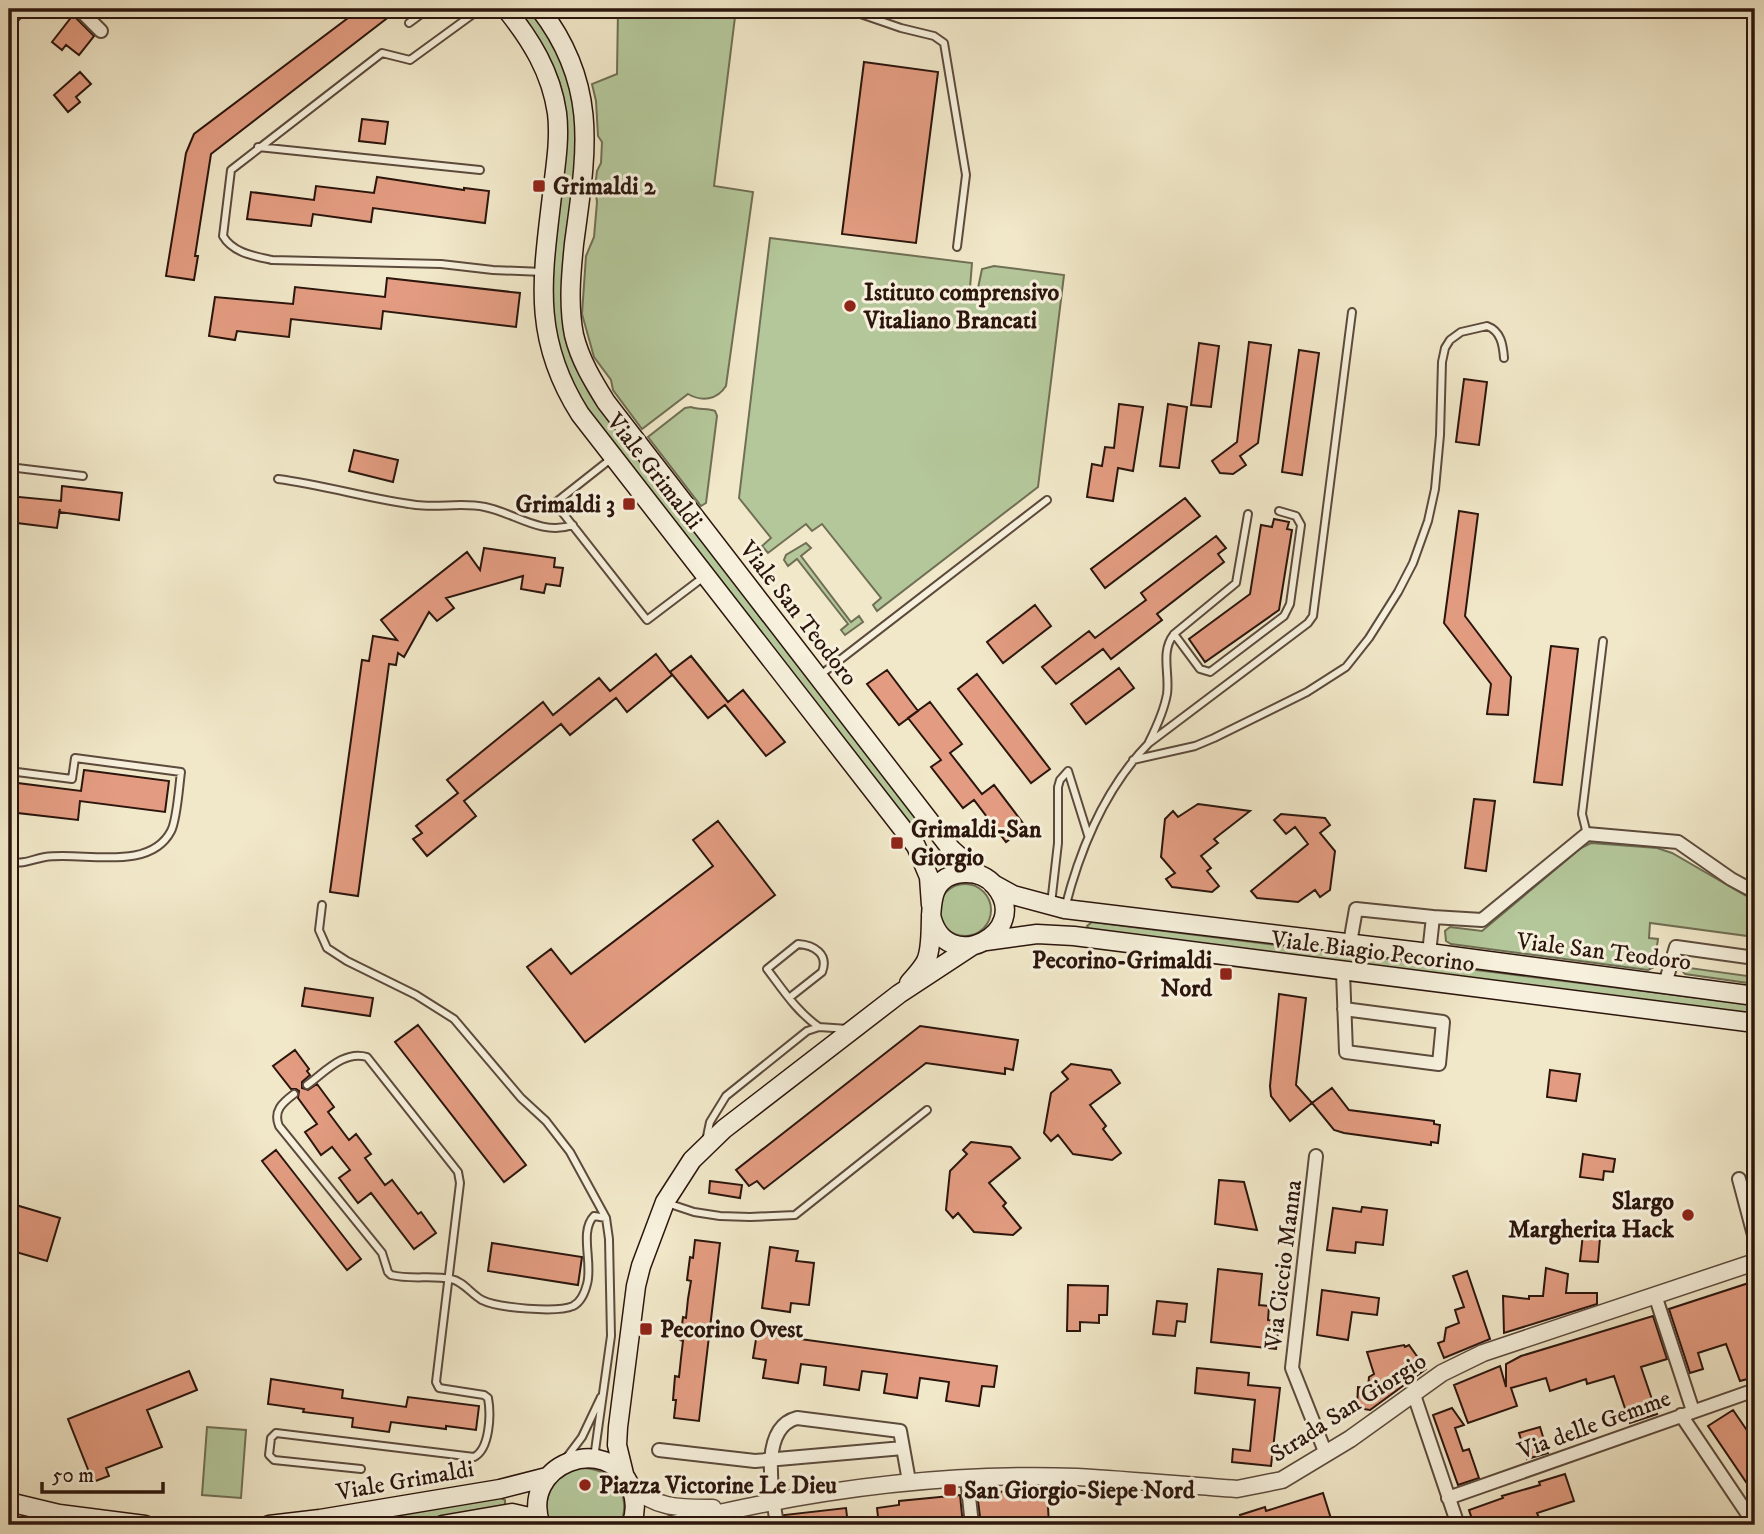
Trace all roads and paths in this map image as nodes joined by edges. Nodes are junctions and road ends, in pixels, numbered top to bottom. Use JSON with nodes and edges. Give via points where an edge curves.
{"nodes":[{"id":1,"x":20,"y":9,"type":"edge"},
{"id":2,"x":79,"y":9,"type":"edge"},
{"id":3,"x":428,"y":9,"type":"edge"},
{"id":4,"x":480,"y":9,"type":"edge"},
{"id":5,"x":506,"y":9,"type":"edge"},
{"id":6,"x":540,"y":9,"type":"edge"},
{"id":7,"x":846,"y":9,"type":"edge"},
{"id":8,"x":9,"y":20,"type":"edge"},
{"id":9,"x":409,"y":23,"type":"dead end"},
{"id":10,"x":101,"y":31,"type":"dead end"},
{"id":11,"x":258,"y":147,"type":"junction"},
{"id":12,"x":480,"y":170,"type":"dead end"},
{"id":13,"x":957,"y":247,"type":"dead end"},
{"id":14,"x":543,"y":272,"type":"junction"},
{"id":15,"x":1352,"y":312,"type":"dead end"},
{"id":16,"x":1504,"y":358,"type":"dead end"},
{"id":17,"x":613,"y":457,"type":"junction"},
{"id":18,"x":9,"y":467,"type":"edge"},
{"id":19,"x":83,"y":476,"type":"dead end"},
{"id":20,"x":278,"y":479,"type":"dead end"},
{"id":21,"x":1047,"y":500,"type":"dead end"},
{"id":22,"x":1279,"y":511,"type":"dead end"},
{"id":23,"x":1248,"y":514,"type":"dead end"},
{"id":24,"x":573,"y":525,"type":"junction"},
{"id":25,"x":706,"y":576,"type":"junction"},
{"id":26,"x":1174,"y":634,"type":"junction"},
{"id":27,"x":1603,"y":641,"type":"dead end"},
{"id":28,"x":817,"y":677,"type":"junction"},
{"id":29,"x":1149,"y":743,"type":"junction"},
{"id":30,"x":1132,"y":760,"type":"junction"},
{"id":31,"x":9,"y":771,"type":"edge"},
{"id":32,"x":1587,"y":834,"type":"junction"},
{"id":33,"x":1088,"y":835,"type":"junction"},
{"id":34,"x":9,"y":862,"type":"edge"},
{"id":35,"x":987,"y":879,"type":"junction"},
{"id":36,"x":1755,"y":892,"type":"edge"},
{"id":37,"x":322,"y":905,"type":"dead end"},
{"id":38,"x":1058,"y":908,"type":"junction"},
{"id":39,"x":931,"y":910,"type":"junction"},
{"id":40,"x":1433,"y":918,"type":"junction"},
{"id":41,"x":979,"y":943,"type":"junction"},
{"id":42,"x":1350,"y":943,"type":"junction"},
{"id":43,"x":1429,"y":953,"type":"junction"},
{"id":44,"x":1755,"y":958,"type":"edge"},
{"id":45,"x":1343,"y":972,"type":"junction"},
{"id":46,"x":1665,"y":984,"type":"junction"},
{"id":47,"x":899,"y":994,"type":"junction"},
{"id":48,"x":1755,"y":996,"type":"edge"},
{"id":49,"x":789,"y":998,"type":"junction"},
{"id":50,"x":1344,"y":1009,"type":"junction"},
{"id":51,"x":1755,"y":1023,"type":"edge"},
{"id":52,"x":819,"y":1027,"type":"junction"},
{"id":53,"x":853,"y":1029,"type":"junction"},
{"id":54,"x":307,"y":1084,"type":"dead end"},
{"id":55,"x":295,"y":1094,"type":"dead end"},
{"id":56,"x":927,"y":1110,"type":"dead end"},
{"id":57,"x":705,"y":1146,"type":"junction"},
{"id":58,"x":1316,"y":1156,"type":"dead end"},
{"id":59,"x":1739,"y":1179,"type":"dead end"},
{"id":60,"x":665,"y":1202,"type":"junction"},
{"id":61,"x":606,"y":1218,"type":"junction"},
{"id":62,"x":1755,"y":1239,"type":"edge"},
{"id":63,"x":1755,"y":1262,"type":"edge"},
{"id":64,"x":449,"y":1278,"type":"junction"},
{"id":65,"x":1655,"y":1295,"type":"junction"},
{"id":66,"x":1755,"y":1390,"type":"edge"},
{"id":67,"x":603,"y":1392,"type":"junction"},
{"id":68,"x":1413,"y":1392,"type":"junction"},
{"id":69,"x":623,"y":1394,"type":"junction"},
{"id":70,"x":1687,"y":1413,"type":"junction"},
{"id":71,"x":617,"y":1445,"type":"junction"},
{"id":72,"x":903,"y":1448,"type":"junction"},
{"id":73,"x":659,"y":1450,"type":"dead end"},
{"id":74,"x":1326,"y":1454,"type":"junction"},
{"id":75,"x":772,"y":1460,"type":"junction"},
{"id":76,"x":601,"y":1461,"type":"junction"},
{"id":77,"x":361,"y":1469,"type":"dead end"},
{"id":78,"x":552,"y":1473,"type":"junction"},
{"id":79,"x":968,"y":1478,"type":"junction"},
{"id":80,"x":628,"y":1481,"type":"junction"},
{"id":81,"x":909,"y":1481,"type":"junction"},
{"id":82,"x":1448,"y":1498,"type":"junction"},
{"id":83,"x":774,"y":1500,"type":"junction"},
{"id":84,"x":9,"y":1502,"type":"edge"},
{"id":85,"x":740,"y":1507,"type":"junction"},
{"id":86,"x":539,"y":1522,"type":"edge"},
{"id":87,"x":145,"y":1525,"type":"edge"},
{"id":88,"x":269,"y":1525,"type":"edge"},
{"id":89,"x":442,"y":1525,"type":"edge"},
{"id":90,"x":631,"y":1525,"type":"edge"},
{"id":91,"x":669,"y":1525,"type":"edge"},
{"id":92,"x":777,"y":1525,"type":"edge"},
{"id":93,"x":972,"y":1525,"type":"edge"},
{"id":94,"x":1458,"y":1525,"type":"edge"},
{"id":95,"x":1755,"y":1525,"type":"edge"}],
"edges":[{"from":1,"to":8,"type":"street"},
{"from":2,"to":10,"type":"street"},
{"from":3,"to":9,"type":"lane"},
{"from":4,"to":11,"type":"lane","via":[[410,60],[382,53]]},
{"from":5,"to":14,"type":"main road","name":"Viale Grimaldi","via":[[534,47],[552,89],[557,115]]},
{"from":6,"to":28,"type":"main road","name":"Viale San Teodoro","via":[[570,58],[586,121],[570,289],[579,353],[606,402]]},
{"from":7,"to":13,"type":"lane","via":[[944,43],[966,175]]},
{"from":11,"to":12,"type":"lane"},
{"from":11,"to":14,"type":"lane","via":[[231,170],[223,223],[229,245],[249,254],[272,260]]},
{"from":14,"to":17,"type":"main road","name":"Viale Grimaldi","via":[[545,330],[555,365],[575,406]]},
{"from":15,"to":29,"type":"lane","via":[[1313,616]]},
{"from":16,"to":30,"type":"lane","via":[[1499,334],[1487,326],[1461,332],[1445,348],[1436,476],[1428,521],[1398,592],[1346,667],[1307,692],[1214,738]]},
{"from":17,"to":24,"type":"lane","via":[[555,503]]},
{"from":17,"to":25,"type":"main road","name":"Viale Grimaldi"},
{"from":18,"to":19,"type":"lane"},
{"from":20,"to":24,"type":"lane","via":[[419,506],[488,507],[549,528]]},
{"from":21,"to":28,"type":"lane"},
{"from":22,"to":26,"type":"lane","via":[[1296,516],[1301,525],[1290,604],[1284,616],[1210,672],[1200,669]]},
{"from":23,"to":26,"type":"lane","via":[[1236,583]]},
{"from":24,"to":25,"type":"lane","via":[[647,620]]},
{"from":25,"to":39,"type":"main road","name":"Viale Grimaldi","via":[[916,846],[929,877]]},
{"from":26,"to":29,"type":"lane","via":[[1166,648],[1167,691],[1161,718]]},
{"from":27,"to":32,"type":"lane","via":[[1582,814]]},
{"from":28,"to":35,"type":"main road","name":"Viale San Teodoro","via":[[951,849]]},
{"from":29,"to":30,"type":"lane"},
{"from":30,"to":33,"type":"lane"},
{"from":31,"to":34,"type":"lane","via":[[72,779],[75,758],[181,772],[172,830],[161,843],[142,853],[120,858],[46,857]]},
{"from":32,"to":36,"type":"street","via":[[1678,842]]},
{"from":32,"to":40,"type":"street","via":[[1482,920]]},
{"from":33,"to":38,"type":"lane"},
{"from":33,"to":38,"type":"lane","via":[[1068,771],[1058,787]]},
{"from":35,"to":38,"type":"main road","name":"Viale San Teodoro","via":[[1013,895]]},
{"from":35,"to":39,"type":"main road","via":[[962,874],[948,878],[938,888]]},
{"from":35,"to":41,"type":"main road","via":[[1001,895],[1004,914],[997,932]]},
{"from":37,"to":61,"type":"lane","via":[[319,930],[327,948],[454,1019],[570,1152]]},
{"from":38,"to":42,"type":"main road","name":"Viale San Teodoro"},
{"from":39,"to":41,"type":"main road","via":[[945,939],[958,945]]},
{"from":39,"to":47,"type":"main road","name":"Viale Grimaldi","via":[[932,932],[925,962]]},
{"from":40,"to":42,"type":"street","via":[[1356,909]]},
{"from":40,"to":43,"type":"street"},
{"from":41,"to":45,"type":"main road","name":"Viale Biagio Pecorino","via":[[1037,934],[1074,936]]},
{"from":41,"to":47,"type":"main road"},
{"from":42,"to":43,"type":"main road","name":"Viale San Teodoro"},
{"from":43,"to":46,"type":"main road","name":"Viale San Teodoro"},
{"from":44,"to":46,"type":"street","via":[[1675,947]]},
{"from":45,"to":50,"type":"street"},
{"from":45,"to":51,"type":"main road","name":"Viale Biagio Pecorino"},
{"from":46,"to":48,"type":"main road","name":"Viale San Teodoro"},
{"from":47,"to":53,"type":"main road"},
{"from":49,"to":49,"type":"lane","via":[[822,972],[824,959],[812,947],[798,944],[767,969]]},
{"from":49,"to":52,"type":"lane"},
{"from":50,"to":50,"type":"street","via":[[1346,1052],[1439,1064],[1443,1022]]},
{"from":52,"to":53,"type":"lane"},
{"from":52,"to":57,"type":"lane","via":[[807,1031],[726,1096],[710,1122]]},
{"from":53,"to":57,"type":"main road"},
{"from":54,"to":64,"type":"lane","via":[[345,1057],[367,1057],[458,1172]]},
{"from":55,"to":64,"type":"lane","via":[[278,1109],[279,1126],[383,1254],[388,1272],[401,1277]]},
{"from":56,"to":60,"type":"lane","via":[[795,1215],[720,1216]]},
{"from":57,"to":60,"type":"main road"},
{"from":58,"to":74,"type":"street","name":"Via Ciccio Manna","via":[[1292,1368]]},
{"from":59,"to":62,"type":"street"},
{"from":60,"to":69,"type":"main road","via":[[636,1286]]},
{"from":61,"to":64,"type":"lane","via":[[594,1216],[586,1231],[589,1277],[575,1305],[558,1310],[491,1303]]},
{"from":61,"to":67,"type":"lane","via":[[611,1336]]},
{"from":63,"to":65,"type":"street","name":"Strada San Giorgio"},
{"from":64,"to":77,"type":"lane","via":[[436,1381],[445,1390],[488,1398],[485,1447],[480,1454],[466,1457],[273,1434],[271,1458]]},
{"from":65,"to":68,"type":"street","name":"Strada San Giorgio","via":[[1483,1353]]},
{"from":65,"to":70,"type":"street"},
{"from":66,"to":70,"type":"street","name":"Via delle Gemme"},
{"from":67,"to":69,"type":"lane"},
{"from":67,"to":76,"type":"lane"},
{"from":67,"to":78,"type":"lane","via":[[582,1437]]},
{"from":68,"to":74,"type":"street","name":"Strada San Giorgio"},
{"from":68,"to":82,"type":"street"},
{"from":69,"to":71,"type":"main road"},
{"from":70,"to":82,"type":"street","name":"Via delle Gemme"},
{"from":70,"to":95,"type":"street"},
{"from":71,"to":76,"type":"main road","via":[[613,1457]]},
{"from":71,"to":80,"type":"main road"},
{"from":72,"to":75,"type":"street"},
{"from":72,"to":75,"type":"street","via":[[900,1431],[797,1418],[788,1420],[777,1433]]},
{"from":72,"to":81,"type":"street"},
{"from":73,"to":75,"type":"street"},
{"from":74,"to":79,"type":"street","name":"Strada San Giorgio","via":[[1282,1480],[1237,1489],[1076,1477]]},
{"from":75,"to":83,"type":"street","via":[[769,1475]]},
{"from":76,"to":78,"type":"main road","name":"Viale Grimaldi","via":[[574,1460]]},
{"from":76,"to":80,"type":"main road"},
{"from":78,"to":86,"type":"main road","via":[[538,1497]]},
{"from":78,"to":88,"type":"main road","name":"Viale Grimaldi","via":[[499,1489]]},
{"from":79,"to":81,"type":"street","name":"Strada San Giorgio"},
{"from":79,"to":93,"type":"street"},
{"from":80,"to":85,"type":"street","via":[[642,1496],[666,1506]]},
{"from":80,"to":90,"type":"main road","via":[[635,1509]]},
{"from":81,"to":83,"type":"street","name":"Strada San Giorgio"},
{"from":82,"to":94,"type":"street"},
{"from":83,"to":85,"type":"street","name":"Strada San Giorgio"},
{"from":83,"to":92,"type":"street"},
{"from":84,"to":87,"type":"main road"},
{"from":85,"to":91,"type":"street"},
{"from":86,"to":89,"type":"main road","via":[[512,1513]]}]}
